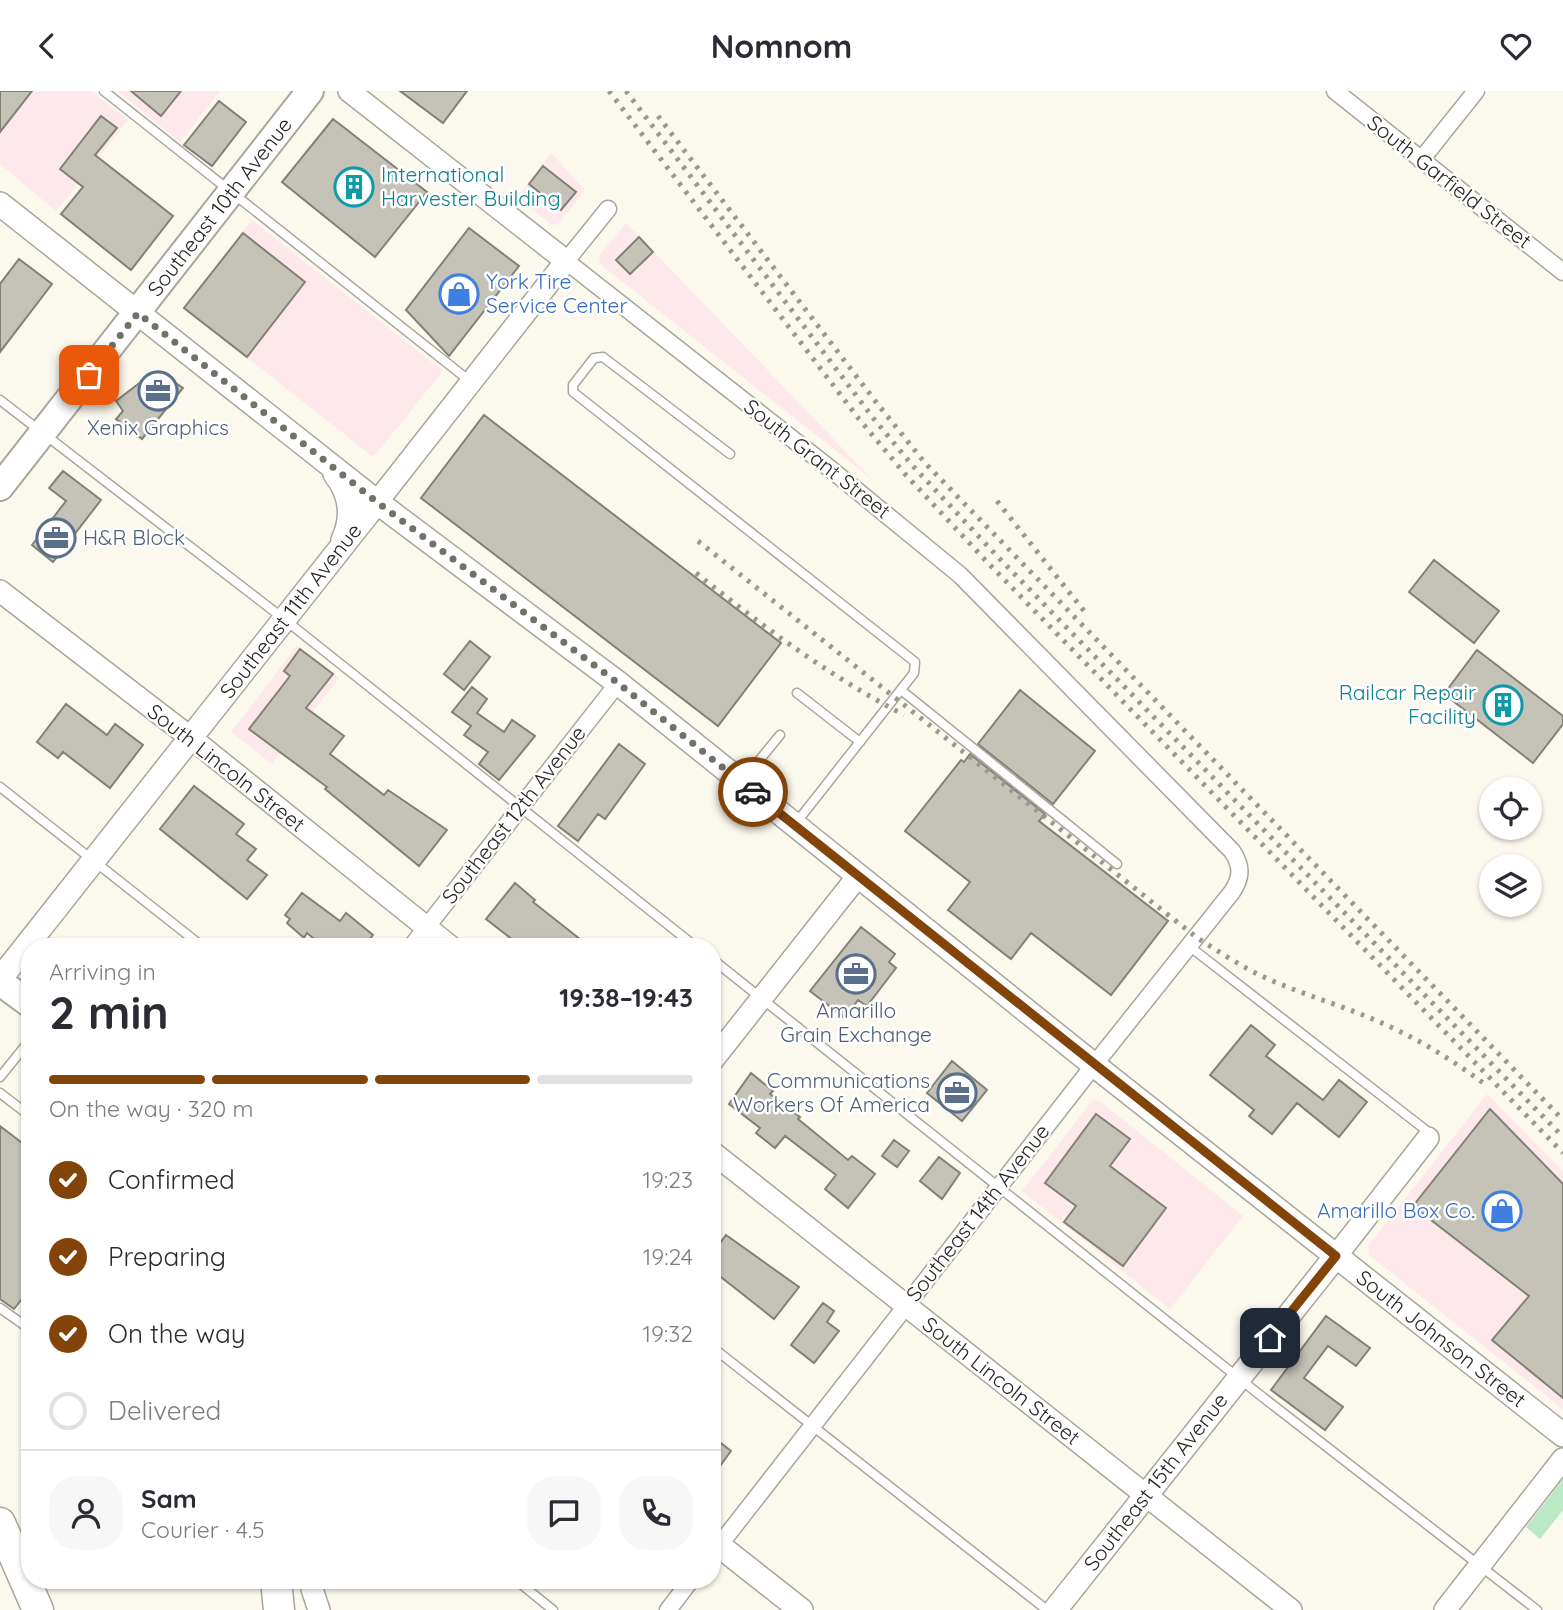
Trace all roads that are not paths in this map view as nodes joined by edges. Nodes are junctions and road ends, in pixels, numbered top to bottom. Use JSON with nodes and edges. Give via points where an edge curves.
{"nodes":[{"id":1,"x":104,"y":91,"type":"edge"},
{"id":2,"x":310,"y":91,"type":"edge"},
{"id":3,"x":349,"y":91,"type":"edge"},
{"id":4,"x":1335,"y":91,"type":"edge"},
{"id":5,"x":1476,"y":91,"type":"edge"},
{"id":6,"x":1421,"y":160,"type":"junction"},
{"id":7,"x":231,"y":193,"type":"junction"},
{"id":8,"x":0,"y":204,"type":"edge"},
{"id":9,"x":608,"y":209,"type":"dead end"},
{"id":10,"x":566,"y":261,"type":"junction"},
{"id":11,"x":1563,"y":272,"type":"edge"},
{"id":12,"x":138,"y":313,"type":"junction"},
{"id":13,"x":471,"y":382,"type":"junction"},
{"id":14,"x":0,"y":400,"type":"edge"},
{"id":15,"x":42,"y":433,"type":"junction"},
{"id":16,"x":730,"y":454,"type":"dead end"},
{"id":17,"x":322,"y":458,"type":"junction"},
{"id":18,"x":0,"y":487,"type":"edge"},
{"id":19,"x":377,"y":502,"type":"junction"},
{"id":20,"x":327,"y":565,"type":"junction"},
{"id":21,"x":0,"y":591,"type":"edge"},
{"id":22,"x":284,"y":619,"type":"junction"},
{"id":23,"x":618,"y":683,"type":"junction"},
{"id":24,"x":901,"y":690,"type":"junction"},
{"id":25,"x":797,"y":693,"type":"dead end"},
{"id":26,"x":780,"y":735,"type":"dead end"},
{"id":27,"x":191,"y":739,"type":"junction"},
{"id":28,"x":860,"y":742,"type":"junction"},
{"id":29,"x":741,"y":782,"type":"junction"},
{"id":30,"x":0,"y":787,"type":"edge"},
{"id":31,"x":521,"y":807,"type":"junction"},
{"id":32,"x":794,"y":825,"type":"junction"},
{"id":33,"x":94,"y":861,"type":"junction"},
{"id":34,"x":1117,"y":864,"type":"dead end"},
{"id":35,"x":1240,"y":872,"type":"joint"},
{"id":36,"x":858,"y":876,"type":"junction"},
{"id":37,"x":426,"y":927,"type":"junction"},
{"id":38,"x":33,"y":938,"type":"edge"},
{"id":39,"x":192,"y":938,"type":"edge"},
{"id":40,"x":418,"y":938,"type":"edge"},
{"id":41,"x":440,"y":938,"type":"edge"},
{"id":42,"x":685,"y":938,"type":"edge"},
{"id":43,"x":1189,"y":946,"type":"junction"},
{"id":44,"x":21,"y":953,"type":"edge"},
{"id":45,"x":721,"y":966,"type":"edge"},
{"id":46,"x":0,"y":980,"type":"edge"},
{"id":47,"x":21,"y":997,"type":"edge"},
{"id":48,"x":762,"y":999,"type":"junction"},
{"id":49,"x":721,"y":1050,"type":"edge"},
{"id":50,"x":21,"y":1051,"type":"edge"},
{"id":51,"x":1094,"y":1065,"type":"junction"},
{"id":52,"x":0,"y":1077,"type":"edge"},
{"id":53,"x":0,"y":1093,"type":"edge"},
{"id":54,"x":21,"y":1109,"type":"edge"},
{"id":55,"x":1428,"y":1138,"type":"joint"},
{"id":56,"x":721,"y":1159,"type":"edge"},
{"id":57,"x":999,"y":1186,"type":"junction"},
{"id":58,"x":1336,"y":1256,"type":"junction"},
{"id":59,"x":906,"y":1305,"type":"junction"},
{"id":60,"x":0,"y":1308,"type":"edge"},
{"id":61,"x":21,"y":1323,"type":"edge"},
{"id":62,"x":721,"y":1354,"type":"edge"},
{"id":63,"x":1239,"y":1377,"type":"junction"},
{"id":64,"x":813,"y":1426,"type":"junction"},
{"id":65,"x":1563,"y":1435,"type":"edge"},
{"id":66,"x":1563,"y":1459,"type":"edge"},
{"id":67,"x":1145,"y":1496,"type":"junction"},
{"id":68,"x":5,"y":1533,"type":"edge"},
{"id":69,"x":721,"y":1539,"type":"edge"},
{"id":70,"x":721,"y":1550,"type":"edge"},
{"id":71,"x":1480,"y":1566,"type":"junction"},
{"id":72,"x":21,"y":1570,"type":"edge"},
{"id":73,"x":29,"y":1589,"type":"edge"},
{"id":74,"x":261,"y":1589,"type":"edge"},
{"id":75,"x":277,"y":1589,"type":"edge"},
{"id":76,"x":314,"y":1589,"type":"edge"},
{"id":77,"x":527,"y":1589,"type":"edge"},
{"id":78,"x":684,"y":1589,"type":"edge"},
{"id":79,"x":38,"y":1610,"type":"edge"},
{"id":80,"x":262,"y":1610,"type":"edge"},
{"id":81,"x":279,"y":1610,"type":"edge"},
{"id":82,"x":319,"y":1610,"type":"edge"},
{"id":83,"x":554,"y":1610,"type":"edge"},
{"id":84,"x":668,"y":1610,"type":"edge"},
{"id":85,"x":801,"y":1610,"type":"edge"},
{"id":86,"x":1046,"y":1610,"type":"edge"},
{"id":87,"x":1055,"y":1610,"type":"edge"},
{"id":88,"x":1291,"y":1610,"type":"edge"},
{"id":89,"x":1445,"y":1610,"type":"edge"},
{"id":90,"x":1537,"y":1610,"type":"edge"}],
"edges":[{"from":1,"to":7,"type":"lane"},
{"from":2,"to":7,"type":"main road","name":"Southeast 10th Avenue"},
{"from":3,"to":10,"type":"street","name":"South Grant Street"},
{"from":4,"to":6,"type":"street","name":"South Garfield Street"},
{"from":5,"to":6,"type":"street"},
{"from":6,"to":11,"type":"street","name":"South Garfield Street"},
{"from":7,"to":12,"type":"main road","name":"Southeast 10th Avenue"},
{"from":7,"to":13,"type":"lane"},
{"from":8,"to":12,"type":"main road","name":"South Johnson Street"},
{"from":9,"to":10,"type":"street","name":"Southeast 11th Avenue"},
{"from":10,"to":13,"type":"street","name":"Southeast 11th Avenue"},
{"from":10,"to":35,"type":"street","name":"South Grant Street","via":[[961,575],[1232,851]]},
{"from":12,"to":15,"type":"main road","name":"Southeast 10th Avenue"},
{"from":12,"to":17,"type":"main road","name":"South Johnson Street"},
{"from":13,"to":19,"type":"street","name":"Southeast 11th Avenue"},
{"from":14,"to":15,"type":"lane"},
{"from":15,"to":18,"type":"main road","name":"Southeast 10th Avenue"},
{"from":15,"to":22,"type":"lane"},
{"from":16,"to":24,"type":"lane","via":[[603,357],[594,358],[573,385],[573,392],[915,662],[914,673]]},
{"from":17,"to":19,"type":"main road","name":"South Johnson Street"},
{"from":17,"to":20,"type":"main road","via":[[349,501],[346,532]]},
{"from":19,"to":20,"type":"main road","name":"Southeast 11th Avenue"},
{"from":19,"to":23,"type":"main road","name":"South Johnson Street"},
{"from":20,"to":22,"type":"main road","name":"Southeast 11th Avenue"},
{"from":21,"to":27,"type":"street","name":"South Lincoln Street"},
{"from":22,"to":27,"type":"main road","name":"Southeast 11th Avenue"},
{"from":22,"to":31,"type":"lane"},
{"from":23,"to":29,"type":"main road","name":"South Johnson Street"},
{"from":23,"to":31,"type":"street","name":"Southeast 12th Avenue"},
{"from":24,"to":28,"type":"lane"},
{"from":24,"to":34,"type":"lane"},
{"from":25,"to":28,"type":"lane"},
{"from":26,"to":29,"type":"lane"},
{"from":27,"to":33,"type":"main road","name":"Southeast 11th Avenue"},
{"from":27,"to":37,"type":"street","name":"South Lincoln Street"},
{"from":28,"to":32,"type":"lane"},
{"from":29,"to":32,"type":"main road","name":"South Johnson Street"},
{"from":30,"to":33,"type":"lane"},
{"from":31,"to":37,"type":"street","name":"Southeast 12th Avenue"},
{"from":31,"to":42,"type":"lane"},
{"from":32,"to":36,"type":"main road","name":"South Johnson Street"},
{"from":33,"to":38,"type":"main road","name":"Southeast 11th Avenue"},
{"from":33,"to":39,"type":"lane"},
{"from":35,"to":43,"type":"street","name":"Southeast 14th Avenue","via":[[1238,882]]},
{"from":36,"to":48,"type":"street"},
{"from":36,"to":51,"type":"main road","name":"South Johnson Street"},
{"from":37,"to":40,"type":"street","name":"Southeast 12th Avenue"},
{"from":37,"to":41,"type":"street","name":"South Lincoln Street"},
{"from":43,"to":51,"type":"street","name":"Southeast 14th Avenue"},
{"from":43,"to":55,"type":"lane","via":[[1426,1131]]},
{"from":44,"to":46,"type":"main road","name":"Southeast 11th Avenue"},
{"from":45,"to":48,"type":"lane"},
{"from":46,"to":47,"type":"main road"},
{"from":48,"to":49,"type":"street"},
{"from":48,"to":57,"type":"lane"},
{"from":50,"to":52,"type":"lane"},
{"from":51,"to":57,"type":"street","name":"Southeast 14th Avenue"},
{"from":51,"to":58,"type":"main road","name":"South Johnson Street"},
{"from":53,"to":54,"type":"lane"},
{"from":55,"to":58,"type":"street"},
{"from":56,"to":59,"type":"street","name":"South Lincoln Street"},
{"from":57,"to":59,"type":"street","name":"Southeast 14th Avenue"},
{"from":57,"to":63,"type":"lane"},
{"from":58,"to":63,"type":"main road","name":"Southeast 15th Avenue"},
{"from":58,"to":65,"type":"main road","name":"South Johnson Street"},
{"from":59,"to":64,"type":"street","name":"Southeast 14th Avenue"},
{"from":59,"to":67,"type":"street","name":"South Lincoln Street"},
{"from":60,"to":61,"type":"lane"},
{"from":62,"to":64,"type":"lane"},
{"from":63,"to":67,"type":"main road","name":"Southeast 15th Avenue"},
{"from":63,"to":71,"type":"lane"},
{"from":64,"to":69,"type":"street","name":"Southeast 14th Avenue"},
{"from":64,"to":86,"type":"lane"},
{"from":66,"to":71,"type":"street"},
{"from":67,"to":87,"type":"main road","name":"Southeast 15th Avenue"},
{"from":67,"to":88,"type":"street","name":"South Lincoln Street"},
{"from":68,"to":72,"type":"highway"},
{"from":70,"to":85,"type":"main road"},
{"from":71,"to":89,"type":"street"},
{"from":71,"to":90,"type":"lane"},
{"from":73,"to":79,"type":"highway"},
{"from":74,"to":80,"type":"highway"},
{"from":75,"to":81,"type":"highway"},
{"from":76,"to":82,"type":"street"},
{"from":77,"to":83,"type":"lane"},
{"from":78,"to":84,"type":"street"}]}
